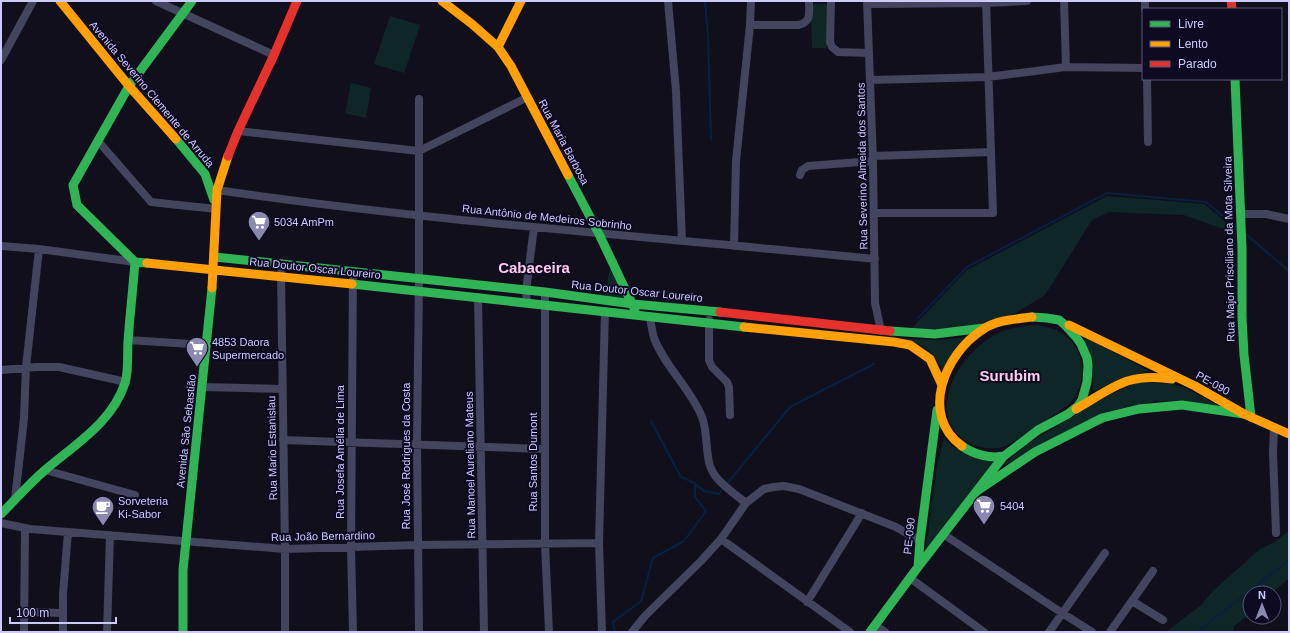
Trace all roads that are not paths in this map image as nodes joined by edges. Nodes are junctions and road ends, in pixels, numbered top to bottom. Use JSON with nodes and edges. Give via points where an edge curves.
{"nodes":[{"id":1,"x":33,"y":1,"type":"edge"},
{"id":2,"x":60,"y":1,"type":"edge"},
{"id":3,"x":156,"y":1,"type":"edge"},
{"id":4,"x":192,"y":1,"type":"edge"},
{"id":5,"x":297,"y":1,"type":"edge"},
{"id":6,"x":442,"y":1,"type":"edge"},
{"id":7,"x":521,"y":1,"type":"edge"},
{"id":8,"x":668,"y":1,"type":"edge"},
{"id":9,"x":751,"y":1,"type":"edge"},
{"id":10,"x":809,"y":1,"type":"edge"},
{"id":11,"x":831,"y":1,"type":"edge"},
{"id":12,"x":1027,"y":1,"type":"edge"},
{"id":13,"x":1064,"y":1,"type":"edge"},
{"id":14,"x":867,"y":2,"type":"edge"},
{"id":15,"x":986,"y":2,"type":"edge"},
{"id":16,"x":183,"y":14,"type":"junction"},
{"id":17,"x":750,"y":25,"type":"junction"},
{"id":18,"x":498,"y":47,"type":"junction"},
{"id":19,"x":869,"y":53,"type":"junction"},
{"id":20,"x":2,"y":55,"type":"edge"},
{"id":21,"x":274,"y":55,"type":"junction"},
{"id":22,"x":1066,"y":67,"type":"junction"},
{"id":23,"x":1142,"y":68,"type":"edge"},
{"id":24,"x":988,"y":76,"type":"junction"},
{"id":25,"x":871,"y":80,"type":"junction"},
{"id":26,"x":1147,"y":80,"type":"edge"},
{"id":27,"x":1235,"y":80,"type":"edge"},
{"id":28,"x":129,"y":86,"type":"junction"},
{"id":29,"x":528,"y":97,"type":"junction"},
{"id":30,"x":419,"y":99,"type":"dead end"},
{"id":31,"x":238,"y":131,"type":"junction"},
{"id":32,"x":98,"y":141,"type":"junction"},
{"id":33,"x":1148,"y":142,"type":"dead end"},
{"id":34,"x":420,"y":151,"type":"junction"},
{"id":35,"x":991,"y":152,"type":"junction"},
{"id":36,"x":873,"y":158,"type":"junction"},
{"id":37,"x":800,"y":175,"type":"dead end"},
{"id":38,"x":217,"y":190,"type":"junction"},
{"id":39,"x":216,"y":209,"type":"junction"},
{"id":40,"x":874,"y":213,"type":"junction"},
{"id":41,"x":419,"y":216,"type":"junction"},
{"id":42,"x":1241,"y":219,"type":"junction"},
{"id":43,"x":1289,"y":219,"type":"edge"},
{"id":44,"x":534,"y":227,"type":"junction"},
{"id":45,"x":599,"y":234,"type":"junction"},
{"id":46,"x":682,"y":241,"type":"junction"},
{"id":47,"x":1,"y":246,"type":"edge"},
{"id":48,"x":734,"y":246,"type":"junction"},
{"id":49,"x":39,"y":249,"type":"junction"},
{"id":50,"x":215,"y":257,"type":"junction"},
{"id":51,"x":875,"y":259,"type":"junction"},
{"id":52,"x":135,"y":262,"type":"junction"},
{"id":53,"x":282,"y":264,"type":"junction"},
{"id":54,"x":214,"y":268,"type":"junction"},
{"id":55,"x":353,"y":272,"type":"junction"},
{"id":56,"x":281,"y":276,"type":"junction"},
{"id":57,"x":419,"y":279,"type":"junction"},
{"id":58,"x":352,"y":284,"type":"junction"},
{"id":59,"x":419,"y":291,"type":"junction"},
{"id":60,"x":526,"y":291,"type":"junction"},
{"id":61,"x":544,"y":292,"type":"junction"},
{"id":62,"x":478,"y":297,"type":"junction"},
{"id":63,"x":527,"y":303,"type":"junction"},
{"id":64,"x":633,"y":304,"type":"junction"},
{"id":65,"x":544,"y":305,"type":"junction"},
{"id":66,"x":605,"y":311,"type":"junction"},
{"id":67,"x":708,"y":311,"type":"junction"},
{"id":68,"x":637,"y":315,"type":"junction"},
{"id":69,"x":650,"y":317,"type":"junction"},
{"id":70,"x":1062,"y":322,"type":"junction"},
{"id":71,"x":709,"y":323,"type":"junction"},
{"id":72,"x":984,"y":328,"type":"junction"},
{"id":73,"x":881,"y":330,"type":"junction"},
{"id":74,"x":128,"y":340,"type":"junction"},
{"id":75,"x":207,"y":344,"type":"junction"},
{"id":76,"x":26,"y":367,"type":"junction"},
{"id":77,"x":1,"y":370,"type":"edge"},
{"id":78,"x":126,"y":382,"type":"junction"},
{"id":79,"x":1195,"y":386,"type":"junction"},
{"id":80,"x":202,"y":387,"type":"junction"},
{"id":81,"x":282,"y":389,"type":"junction"},
{"id":82,"x":941,"y":390,"type":"junction"},
{"id":83,"x":730,"y":415,"type":"dead end"},
{"id":84,"x":1248,"y":416,"type":"junction"},
{"id":85,"x":1063,"y":417,"type":"junction"},
{"id":86,"x":1274,"y":427,"type":"junction"},
{"id":87,"x":1289,"y":434,"type":"edge"},
{"id":88,"x":283,"y":440,"type":"junction"},
{"id":89,"x":351,"y":442,"type":"junction"},
{"id":90,"x":417,"y":444,"type":"junction"},
{"id":91,"x":480,"y":446,"type":"junction"},
{"id":92,"x":544,"y":448,"type":"junction"},
{"id":93,"x":1003,"y":457,"type":"junction"},
{"id":94,"x":44,"y":470,"type":"junction"},
{"id":95,"x":977,"y":491,"type":"junction"},
{"id":96,"x":135,"y":495,"type":"dead end"},
{"id":97,"x":15,"y":500,"type":"junction"},
{"id":98,"x":746,"y":503,"type":"junction"},
{"id":99,"x":862,"y":513,"type":"junction"},
{"id":100,"x":1,"y":514,"type":"edge"},
{"id":101,"x":1,"y":523,"type":"edge"},
{"id":102,"x":25,"y":528,"type":"junction"},
{"id":103,"x":68,"y":532,"type":"junction"},
{"id":104,"x":1276,"y":533,"type":"dead end"},
{"id":105,"x":943,"y":534,"type":"junction"},
{"id":106,"x":110,"y":535,"type":"junction"},
{"id":107,"x":721,"y":539,"type":"junction"},
{"id":108,"x":186,"y":541,"type":"junction"},
{"id":109,"x":920,"y":541,"type":"junction"},
{"id":110,"x":599,"y":543,"type":"junction"},
{"id":111,"x":545,"y":544,"type":"junction"},
{"id":112,"x":417,"y":545,"type":"junction"},
{"id":113,"x":482,"y":545,"type":"junction"},
{"id":114,"x":351,"y":547,"type":"junction"},
{"id":115,"x":285,"y":549,"type":"junction"},
{"id":116,"x":1105,"y":553,"type":"dead end"},
{"id":117,"x":918,"y":567,"type":"junction"},
{"id":118,"x":1153,"y":571,"type":"dead end"},
{"id":119,"x":910,"y":578,"type":"junction"},
{"id":120,"x":1132,"y":601,"type":"junction"},
{"id":121,"x":807,"y":602,"type":"junction"},
{"id":122,"x":24,"y":612,"type":"junction"},
{"id":123,"x":63,"y":614,"type":"junction"},
{"id":124,"x":1062,"y":614,"type":"junction"},
{"id":125,"x":1163,"y":620,"type":"dead end"},
{"id":126,"x":872,"y":629,"type":"edge"},
{"id":127,"x":24,"y":632,"type":"edge"},
{"id":128,"x":63,"y":632,"type":"edge"},
{"id":129,"x":107,"y":632,"type":"edge"},
{"id":130,"x":184,"y":632,"type":"edge"},
{"id":131,"x":285,"y":632,"type":"edge"},
{"id":132,"x":353,"y":632,"type":"edge"},
{"id":133,"x":419,"y":632,"type":"edge"},
{"id":134,"x":484,"y":632,"type":"edge"},
{"id":135,"x":549,"y":632,"type":"edge"},
{"id":136,"x":602,"y":632,"type":"edge"},
{"id":137,"x":632,"y":632,"type":"edge"},
{"id":138,"x":850,"y":632,"type":"edge"},
{"id":139,"x":885,"y":632,"type":"edge"},
{"id":140,"x":984,"y":632,"type":"edge"},
{"id":141,"x":1049,"y":632,"type":"edge"},
{"id":142,"x":1092,"y":632,"type":"edge"},
{"id":143,"x":1110,"y":632,"type":"edge"}],
"edges":[{"from":1,"to":20,"type":"street"},
{"from":2,"to":28,"type":"main road","name":"Avenida Severino Clemente de Arruda"},
{"from":3,"to":16,"type":"street"},
{"from":4,"to":16,"type":"main road"},
{"from":5,"to":21,"type":"main road"},
{"from":6,"to":18,"type":"main road","name":"Rua Maria Barbosa"},
{"from":7,"to":18,"type":"main road"},
{"from":8,"to":46,"type":"street","via":[[676,91]]},
{"from":9,"to":17,"type":"street"},
{"from":10,"to":17,"type":"street","via":[[808,20],[804,24]]},
{"from":11,"to":19,"type":"street","via":[[832,47],[838,52]]},
{"from":12,"to":15,"type":"street"},
{"from":13,"to":22,"type":"street"},
{"from":14,"to":15,"type":"street"},
{"from":14,"to":19,"type":"street","name":"Rua Severino Almeida dos Santos"},
{"from":15,"to":24,"type":"street"},
{"from":16,"to":21,"type":"street"},
{"from":16,"to":28,"type":"main road"},
{"from":17,"to":48,"type":"street","via":[[736,162]]},
{"from":18,"to":29,"type":"main road","name":"Rua Maria Barbosa"},
{"from":19,"to":25,"type":"street","name":"Rua Severino Almeida dos Santos"},
{"from":21,"to":31,"type":"main road"},
{"from":22,"to":23,"type":"street"},
{"from":22,"to":24,"type":"street"},
{"from":24,"to":25,"type":"street"},
{"from":24,"to":35,"type":"street"},
{"from":25,"to":36,"type":"street","name":"Rua Severino Almeida dos Santos"},
{"from":26,"to":33,"type":"street"},
{"from":27,"to":42,"type":"main road","name":"Rua Major Prisciliano da Mota Silveira"},
{"from":28,"to":32,"type":"main road"},
{"from":28,"to":39,"type":"main road","name":"Avenida Severino Clemente de Arruda","via":[[205,174]]},
{"from":29,"to":34,"type":"street"},
{"from":29,"to":45,"type":"main road","name":"Rua Maria Barbosa"},
{"from":30,"to":34,"type":"street","name":"Rua José Rodrigues da Costa"},
{"from":31,"to":34,"type":"street"},
{"from":31,"to":38,"type":"main road"},
{"from":32,"to":39,"type":"street","via":[[151,202]]},
{"from":32,"to":52,"type":"main road","via":[[73,185],[77,205]]},
{"from":34,"to":41,"type":"street","name":"Rua José Rodrigues da Costa"},
{"from":35,"to":36,"type":"street"},
{"from":35,"to":40,"type":"street","via":[[993,213]]},
{"from":36,"to":37,"type":"street","via":[[808,166]]},
{"from":36,"to":40,"type":"street","name":"Rua Severino Almeida dos Santos"},
{"from":38,"to":39,"type":"main road"},
{"from":38,"to":41,"type":"street","name":"Rua Antônio de Medeiros Sobrinho"},
{"from":39,"to":50,"type":"main road","name":"Avenida São Sebastião"},
{"from":40,"to":51,"type":"street","name":"Rua Severino Almeida dos Santos"},
{"from":41,"to":44,"type":"street","name":"Rua Antônio de Medeiros Sobrinho"},
{"from":41,"to":57,"type":"street","name":"Rua José Rodrigues da Costa"},
{"from":42,"to":43,"type":"street","via":[[1266,214]]},
{"from":42,"to":84,"type":"main road","name":"Rua Major Prisciliano da Mota Silveira","via":[[1242,317]]},
{"from":44,"to":45,"type":"street","name":"Rua Antônio de Medeiros Sobrinho"},
{"from":44,"to":60,"type":"street"},
{"from":45,"to":46,"type":"street","name":"Rua Antônio de Medeiros Sobrinho"},
{"from":45,"to":64,"type":"main road","name":"Rua Maria Barbosa"},
{"from":46,"to":48,"type":"street","name":"Rua Antônio de Medeiros Sobrinho"},
{"from":47,"to":49,"type":"street"},
{"from":48,"to":51,"type":"street","name":"Rua Antônio de Medeiros Sobrinho"},
{"from":49,"to":52,"type":"street"},
{"from":49,"to":76,"type":"street"},
{"from":50,"to":53,"type":"main road","name":"Rua Doutor Oscar Loureiro"},
{"from":50,"to":54,"type":"main road","name":"Avenida São Sebastião"},
{"from":51,"to":73,"type":"street","name":"Rua Severino Almeida dos Santos","via":[[875,303]]},
{"from":52,"to":54,"type":"main road","name":"Rua Doutor Oscar Loureiro"},
{"from":52,"to":74,"type":"main road"},
{"from":53,"to":55,"type":"main road","name":"Rua Doutor Oscar Loureiro"},
{"from":53,"to":56,"type":"street","name":"Rua Mario Estanislau"},
{"from":54,"to":56,"type":"main road","name":"Rua Doutor Oscar Loureiro"},
{"from":54,"to":75,"type":"main road","name":"Avenida São Sebastião"},
{"from":55,"to":57,"type":"main road","name":"Rua Doutor Oscar Loureiro"},
{"from":55,"to":58,"type":"street","name":"Rua Josefa Amélia de Lima"},
{"from":56,"to":58,"type":"main road","name":"Rua Doutor Oscar Loureiro"},
{"from":56,"to":81,"type":"street","name":"Rua Mario Estanislau"},
{"from":57,"to":59,"type":"street","name":"Rua José Rodrigues da Costa"},
{"from":57,"to":60,"type":"main road","name":"Rua Doutor Oscar Loureiro"},
{"from":58,"to":59,"type":"main road","name":"Rua Doutor Oscar Loureiro"},
{"from":58,"to":89,"type":"street","name":"Rua Josefa Amélia de Lima"},
{"from":59,"to":62,"type":"main road","name":"Rua Doutor Oscar Loureiro"},
{"from":59,"to":90,"type":"street","name":"Rua José Rodrigues da Costa"},
{"from":60,"to":61,"type":"main road","name":"Rua Doutor Oscar Loureiro"},
{"from":60,"to":63,"type":"street"},
{"from":61,"to":64,"type":"main road","name":"Rua Doutor Oscar Loureiro"},
{"from":61,"to":65,"type":"street","name":"Rua Santos Dumont"},
{"from":62,"to":63,"type":"main road","name":"Rua Doutor Oscar Loureiro"},
{"from":62,"to":91,"type":"street","name":"Rua Manoel Aureliano Mateus"},
{"from":63,"to":65,"type":"main road","name":"Rua Doutor Oscar Loureiro"},
{"from":64,"to":67,"type":"main road","name":"Rua Doutor Oscar Loureiro"},
{"from":64,"to":68,"type":"main road","name":"Rua Maria Barbosa"},
{"from":65,"to":66,"type":"main road","name":"Rua Doutor Oscar Loureiro"},
{"from":65,"to":92,"type":"street","name":"Rua Santos Dumont"},
{"from":66,"to":68,"type":"main road","name":"Rua Doutor Oscar Loureiro"},
{"from":66,"to":110,"type":"street"},
{"from":67,"to":71,"type":"street"},
{"from":67,"to":73,"type":"main road","name":"Rua Doutor Oscar Loureiro"},
{"from":68,"to":69,"type":"main road","name":"Rua Doutor Oscar Loureiro"},
{"from":69,"to":71,"type":"main road","name":"Rua Doutor Oscar Loureiro"},
{"from":69,"to":98,"type":"street","via":[[655,338],[662,352],[702,417],[708,458],[714,475]]},
{"from":70,"to":72,"type":"main road","number":"PE-090","via":[[1032,317]]},
{"from":70,"to":79,"type":"main road","name":"PE-090","number":"PE-090"},
{"from":70,"to":85,"type":"main road","number":"PE-090","via":[[1083,346],[1088,362],[1088,379],[1081,404]]},
{"from":71,"to":82,"type":"main road","name":"Rua Doutor Oscar Loureiro","via":[[910,345],[930,359]]},
{"from":71,"to":83,"type":"street","via":[[709,360],[729,387]]},
{"from":72,"to":73,"type":"main road","name":"Rua Doutor Oscar Loureiro","via":[[935,334]]},
{"from":72,"to":82,"type":"main road","number":"PE-090","via":[[955,356],[948,367]]},
{"from":74,"to":75,"type":"street"},
{"from":74,"to":78,"type":"main road"},
{"from":75,"to":80,"type":"main road","name":"Avenida São Sebastião"},
{"from":76,"to":77,"type":"street"},
{"from":76,"to":78,"type":"street","via":[[59,367]]},
{"from":76,"to":97,"type":"street","via":[[24,418]]},
{"from":78,"to":94,"type":"main road","via":[[121,396],[97,427]]},
{"from":79,"to":84,"type":"main road","name":"PE-090","number":"PE-090"},
{"from":79,"to":85,"type":"main road","number":"PE-090","via":[[1155,376],[1132,378]]},
{"from":80,"to":81,"type":"street"},
{"from":80,"to":108,"type":"main road","name":"Avenida São Sebastião"},
{"from":81,"to":88,"type":"street","name":"Rua Mario Estanislau"},
{"from":82,"to":93,"type":"main road","number":"PE-090","via":[[940,410],[948,434],[959,445],[973,452]]},
{"from":82,"to":109,"type":"main road","name":"PE-090","number":"PE-090"},
{"from":84,"to":86,"type":"main road","name":"PE-090","number":"PE-090"},
{"from":84,"to":95,"type":"main road","number":"PE-090","via":[[1182,405],[1139,409],[1102,418],[1035,452]]},
{"from":85,"to":93,"type":"main road","number":"PE-090","via":[[1039,430]]},
{"from":86,"to":87,"type":"main road","name":"PE-090","number":"PE-090"},
{"from":86,"to":104,"type":"street"},
{"from":88,"to":89,"type":"street"},
{"from":88,"to":115,"type":"street","name":"Rua Mario Estanislau"},
{"from":89,"to":90,"type":"street"},
{"from":89,"to":114,"type":"street","name":"Rua Josefa Amélia de Lima"},
{"from":90,"to":91,"type":"street"},
{"from":90,"to":112,"type":"street","name":"Rua José Rodrigues da Costa"},
{"from":91,"to":92,"type":"street"},
{"from":91,"to":113,"type":"street","name":"Rua Manoel Aureliano Mateus"},
{"from":92,"to":111,"type":"street","name":"Rua Santos Dumont"},
{"from":93,"to":95,"type":"main road","name":"PE-090","number":"PE-090"},
{"from":94,"to":96,"type":"street"},
{"from":94,"to":97,"type":"main road"},
{"from":95,"to":105,"type":"main road","name":"PE-090","number":"PE-090"},
{"from":97,"to":100,"type":"main road"},
{"from":98,"to":99,"type":"street","via":[[764,489],[784,486],[799,489]]},
{"from":98,"to":107,"type":"street"},
{"from":99,"to":109,"type":"street","via":[[896,527]]},
{"from":99,"to":121,"type":"street"},
{"from":101,"to":102,"type":"street","name":"Rua João Bernardino"},
{"from":102,"to":103,"type":"street","name":"Rua João Bernardino"},
{"from":102,"to":122,"type":"street"},
{"from":103,"to":106,"type":"street","name":"Rua João Bernardino"},
{"from":103,"to":123,"type":"street"},
{"from":105,"to":117,"type":"main road","name":"PE-090","number":"PE-090"},
{"from":105,"to":124,"type":"street"},
{"from":106,"to":108,"type":"street","name":"Rua João Bernardino"},
{"from":106,"to":129,"type":"street"},
{"from":107,"to":121,"type":"street"},
{"from":107,"to":137,"type":"street"},
{"from":108,"to":115,"type":"street","name":"Rua João Bernardino"},
{"from":108,"to":130,"type":"main road","name":"Avenida São Sebastião","via":[[183,570]]},
{"from":109,"to":117,"type":"main road","name":"PE-090","number":"PE-090"},
{"from":110,"to":111,"type":"street","name":"Rua João Bernardino"},
{"from":110,"to":136,"type":"street"},
{"from":111,"to":113,"type":"street","name":"Rua João Bernardino"},
{"from":111,"to":135,"type":"street","name":"Rua Santos Dumont"},
{"from":112,"to":113,"type":"street","name":"Rua João Bernardino"},
{"from":112,"to":114,"type":"street","name":"Rua João Bernardino"},
{"from":112,"to":133,"type":"street","name":"Rua José Rodrigues da Costa"},
{"from":113,"to":134,"type":"street","name":"Rua Manoel Aureliano Mateus"},
{"from":114,"to":115,"type":"street","name":"Rua João Bernardino"},
{"from":114,"to":132,"type":"street","name":"Rua Josefa Amélia de Lima"},
{"from":115,"to":131,"type":"street","name":"Rua Mario Estanislau"},
{"from":116,"to":124,"type":"street"},
{"from":117,"to":119,"type":"main road","number":"PE-090"},
{"from":118,"to":120,"type":"street"},
{"from":119,"to":126,"type":"main road","number":"PE-090"},
{"from":119,"to":140,"type":"street"},
{"from":120,"to":125,"type":"street"},
{"from":120,"to":143,"type":"street"},
{"from":121,"to":138,"type":"street"},
{"from":122,"to":123,"type":"street"},
{"from":122,"to":127,"type":"street"},
{"from":123,"to":128,"type":"street"},
{"from":124,"to":141,"type":"street"},
{"from":124,"to":142,"type":"street"},
{"from":126,"to":139,"type":"street"}]}
